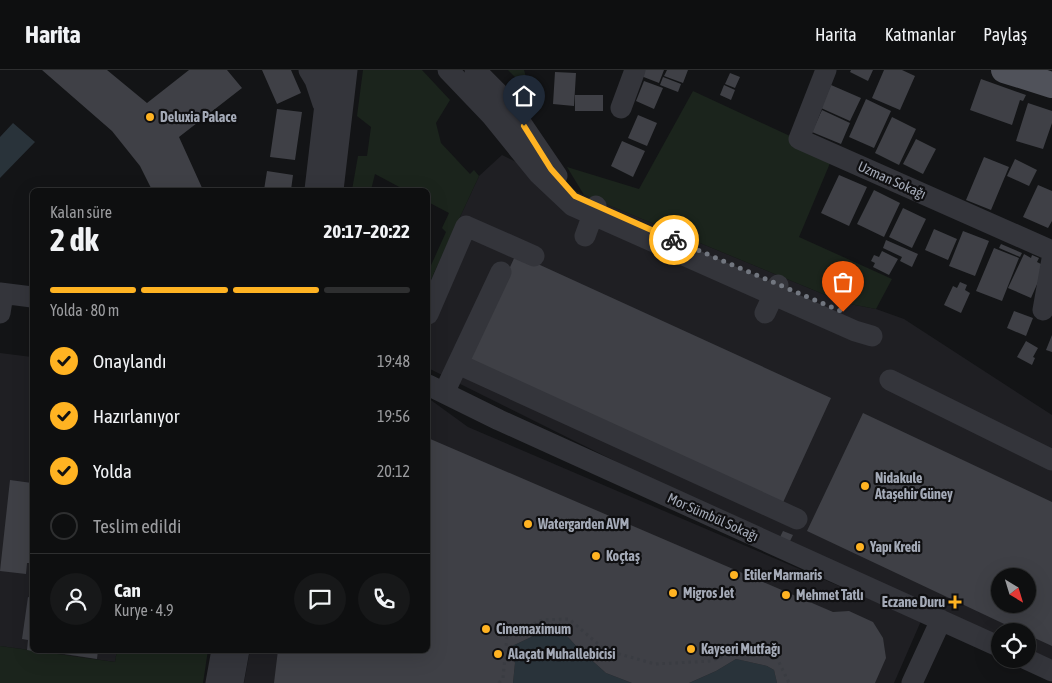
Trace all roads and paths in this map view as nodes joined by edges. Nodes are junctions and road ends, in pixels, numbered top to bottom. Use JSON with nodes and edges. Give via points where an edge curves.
{"nodes":[{"id":1,"x":309,"y":70,"type":"edge"},
{"id":2,"x":329,"y":70,"type":"edge"},
{"id":3,"x":347,"y":70,"type":"edge"},
{"id":4,"x":448,"y":70,"type":"edge"},
{"id":5,"x":475,"y":70,"type":"edge"},
{"id":6,"x":635,"y":70,"type":"edge"},
{"id":7,"x":826,"y":70,"type":"edge"},
{"id":8,"x":1004,"y":70,"type":"edge"},
{"id":9,"x":1042,"y":78,"type":"edge"},
{"id":10,"x":621,"y":108,"type":"dead end"},
{"id":11,"x":324,"y":109,"type":"junction"},
{"id":12,"x":315,"y":188,"type":"edge"},
{"id":13,"x":333,"y":188,"type":"edge"},
{"id":14,"x":595,"y":211,"type":"junction"},
{"id":15,"x":585,"y":236,"type":"dead end"},
{"id":16,"x":1052,"y":251,"type":"edge"},
{"id":17,"x":534,"y":256,"type":"dead end"},
{"id":18,"x":1052,"y":259,"type":"edge"},
{"id":19,"x":501,"y":272,"type":"dead end"},
{"id":20,"x":30,"y":297,"type":"edge"},
{"id":21,"x":772,"y":297,"type":"dead end"},
{"id":22,"x":1,"y":300,"type":"edge"},
{"id":23,"x":430,"y":309,"type":"edge"},
{"id":24,"x":1043,"y":310,"type":"dead end"},
{"id":25,"x":458,"y":364,"type":"junction"},
{"id":26,"x":890,"y":380,"type":"dead end"},
{"id":27,"x":436,"y":389,"type":"edge"},
{"id":28,"x":1052,"y":460,"type":"edge"},
{"id":29,"x":797,"y":519,"type":"dead end"},
{"id":30,"x":941,"y":620,"type":"junction"},
{"id":31,"x":991,"y":643,"type":"edge"},
{"id":32,"x":221,"y":653,"type":"edge"},
{"id":33,"x":239,"y":653,"type":"edge"},
{"id":34,"x":1036,"y":663,"type":"edge"},
{"id":35,"x":1052,"y":670,"type":"edge"},
{"id":36,"x":216,"y":683,"type":"edge"},
{"id":37,"x":234,"y":683,"type":"edge"},
{"id":38,"x":499,"y":683,"type":"edge"},
{"id":39,"x":789,"y":683,"type":"edge"},
{"id":40,"x":912,"y":683,"type":"edge"}],
"edges":[{"from":1,"to":11,"type":"street"},
{"from":2,"to":11,"type":"street"},
{"from":3,"to":13,"type":"street"},
{"from":4,"to":14,"type":"street","via":[[554,189],[573,206]]},
{"from":5,"to":14,"type":"street","via":[[506,101],[564,186]]},
{"from":6,"to":10,"type":"street"},
{"from":7,"to":16,"type":"street","name":"Uzman Sokağı","via":[[799,138]]},
{"from":8,"to":9,"type":"main road"},
{"from":11,"to":12,"type":"street"},
{"from":14,"to":15,"type":"street"},
{"from":14,"to":21,"type":"street"},
{"from":17,"to":23,"type":"street","via":[[466,226]]},
{"from":18,"to":24,"type":"street"},
{"from":19,"to":25,"type":"street"},
{"from":20,"to":22,"type":"street"},
{"from":25,"to":27,"type":"street"},
{"from":25,"to":29,"type":"street"},
{"from":26,"to":28,"type":"street"},
{"from":27,"to":30,"type":"street","name":"Mor Sümbül Sokağı"},
{"from":30,"to":31,"type":"street","name":"Mor Sümbül Sokağı"},
{"from":30,"to":40,"type":"street"},
{"from":32,"to":36,"type":"street"},
{"from":33,"to":37,"type":"street"},
{"from":34,"to":35,"type":"street"},
{"from":38,"to":39,"type":"path","via":[[503,678],[507,636],[542,620],[569,619],[605,650],[655,664],[712,661],[744,648],[777,658]]}]}
